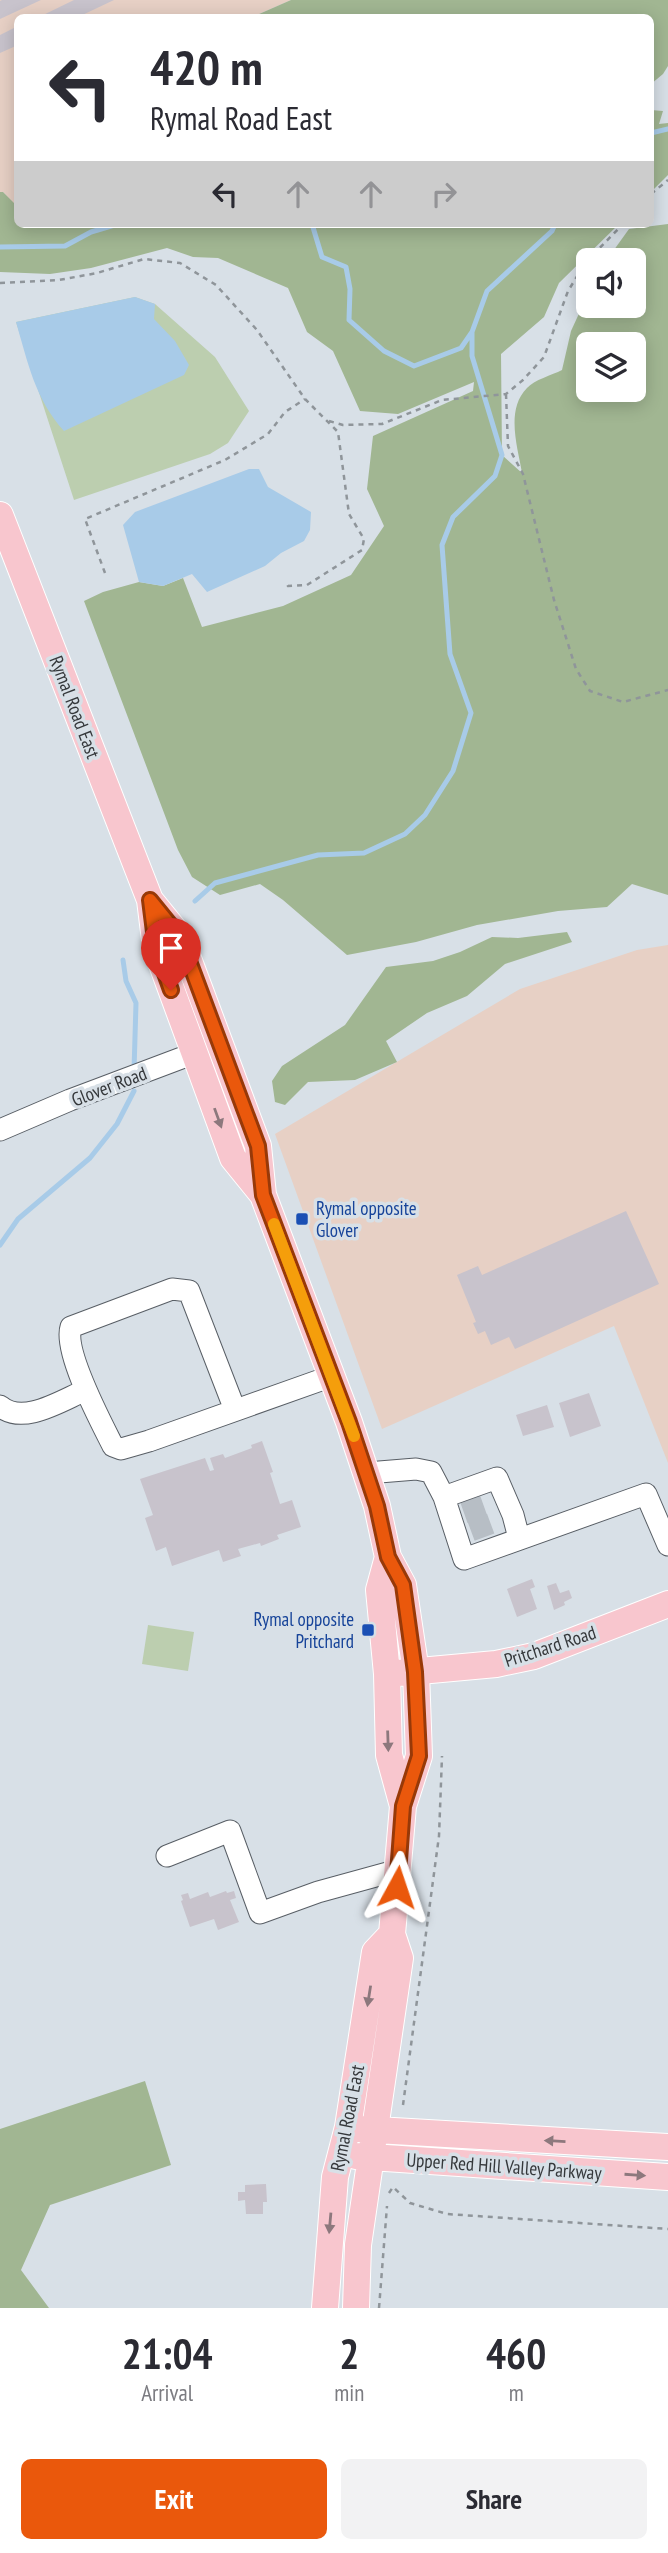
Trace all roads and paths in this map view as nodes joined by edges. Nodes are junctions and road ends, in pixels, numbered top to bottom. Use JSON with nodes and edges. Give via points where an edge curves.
{"nodes":[{"id":1,"x":668,"y":180,"type":"edge"},
{"id":2,"x":654,"y":192,"type":"edge"},
{"id":3,"x":619,"y":228,"type":"edge"},
{"id":4,"x":0,"y":282,"type":"edge"},
{"id":5,"x":506,"y":394,"type":"junction"},
{"id":6,"x":305,"y":399,"type":"junction"},
{"id":7,"x":329,"y":421,"type":"junction"},
{"id":8,"x":0,"y":514,"type":"edge"},
{"id":9,"x":105,"y":573,"type":"dead end"},
{"id":10,"x":285,"y":581,"type":"dead end"},
{"id":11,"x":668,"y":690,"type":"edge"},
{"id":12,"x":150,"y":900,"type":"junction"},
{"id":13,"x":220,"y":1044,"type":"junction"},
{"id":14,"x":194,"y":1054,"type":"junction"},
{"id":15,"x":0,"y":1130,"type":"edge"},
{"id":16,"x":263,"y":1195,"type":"junction"},
{"id":17,"x":332,"y":1376,"type":"junction"},
{"id":18,"x":86,"y":1390,"type":"junction"},
{"id":19,"x":0,"y":1406,"type":"edge"},
{"id":20,"x":235,"y":1410,"type":"junction"},
{"id":21,"x":367,"y":1474,"type":"junction"},
{"id":22,"x":444,"y":1497,"type":"junction"},
{"id":23,"x":519,"y":1538,"type":"junction"},
{"id":24,"x":668,"y":1545,"type":"edge"},
{"id":25,"x":388,"y":1557,"type":"junction"},
{"id":26,"x":668,"y":1604,"type":"edge"},
{"id":27,"x":415,"y":1672,"type":"junction"},
{"id":28,"x":387,"y":1674,"type":"junction"},
{"id":29,"x":442,"y":1753,"type":"dead end"},
{"id":30,"x":403,"y":1806,"type":"junction"},
{"id":31,"x":167,"y":1856,"type":"dead end"},
{"id":32,"x":398,"y":1870,"type":"junction"},
{"id":33,"x":403,"y":2105,"type":"dead end"},
{"id":34,"x":361,"y":2129,"type":"junction"},
{"id":35,"x":668,"y":2147,"type":"edge"},
{"id":36,"x":340,"y":2155,"type":"junction"},
{"id":37,"x":371,"y":2158,"type":"junction"},
{"id":38,"x":668,"y":2177,"type":"edge"},
{"id":39,"x":388,"y":2194,"type":"dead end"},
{"id":40,"x":387,"y":2207,"type":"dead end"},
{"id":41,"x":668,"y":2229,"type":"edge"},
{"id":42,"x":325,"y":2308,"type":"edge"},
{"id":43,"x":356,"y":2308,"type":"edge"},
{"id":44,"x":379,"y":2308,"type":"edge"}],
"edges":[{"from":1,"to":2,"type":"path"},
{"from":3,"to":5,"type":"path","via":[[586,262],[568,292],[544,357]]},
{"from":4,"to":6,"type":"path","via":[[60,281],[144,259],[180,263],[216,285],[257,330]]},
{"from":5,"to":7,"type":"path","via":[[442,400],[382,424]]},
{"from":5,"to":11,"type":"path","via":[[508,446],[523,474],[576,669],[590,691],[623,702]]},
{"from":6,"to":7,"type":"path"},
{"from":6,"to":9,"type":"path","via":[[285,412],[268,434],[225,460],[85,519]]},
{"from":7,"to":10,"type":"path","via":[[338,432],[349,514],[364,539],[362,550],[307,585],[289,586]]},
{"from":8,"to":12,"type":"main road","name":"Rymal Road East"},
{"from":12,"to":13,"type":"main road","name":"Rymal Road East","via":[[180,937]]},
{"from":12,"to":14,"type":"main road","name":"Rymal Road East","via":[[156,948]]},
{"from":13,"to":14,"type":"street","name":"Glover Road"},
{"from":13,"to":16,"type":"main road","name":"Rymal Road East","via":[[258,1146]]},
{"from":14,"to":15,"type":"street","name":"Glover Road"},
{"from":14,"to":16,"type":"main road","name":"Rymal Road East","one_way":true,"via":[[233,1158]]},
{"from":16,"to":17,"type":"main road","name":"Rymal Road East"},
{"from":17,"to":20,"type":"street"},
{"from":17,"to":21,"type":"main road","name":"Rymal Road East"},
{"from":18,"to":19,"type":"street","via":[[27,1413],[8,1413]]},
{"from":18,"to":20,"type":"street","via":[[113,1446],[121,1449]]},
{"from":18,"to":20,"type":"street","via":[[68,1336],[71,1327],[172,1289],[189,1291]]},
{"from":21,"to":22,"type":"street","via":[[431,1472]]},
{"from":21,"to":25,"type":"main road","name":"Rymal Road East"},
{"from":22,"to":23,"type":"street","via":[[497,1478],[502,1509]]},
{"from":22,"to":23,"type":"street","via":[[460,1525],[464,1559]]},
{"from":23,"to":24,"type":"street","via":[[646,1494]]},
{"from":25,"to":27,"type":"main road","name":"Rymal Road East","via":[[403,1585]]},
{"from":25,"to":28,"type":"main road","name":"Rymal Road East","via":[[379,1590]]},
{"from":26,"to":27,"type":"main road","name":"Pritchard Road","via":[[534,1656]]},
{"from":27,"to":28,"type":"main road","name":"Pritchard Road"},
{"from":27,"to":30,"type":"main road","name":"Rymal Road East","via":[[419,1756]]},
{"from":28,"to":30,"type":"main road","name":"Rymal Road East","one_way":true,"via":[[389,1755]]},
{"from":29,"to":33,"type":"path","via":[[439,1836]]},
{"from":30,"to":32,"type":"main road","name":"Rymal Road East"},
{"from":31,"to":32,"type":"street","via":[[230,1831],[260,1913]]},
{"from":32,"to":34,"type":"main road","name":"Rymal Road East","via":[[392,1934],[400,1958]]},
{"from":35,"to":34,"type":"main road","name":"Upper Red Hill Valley Parkway","one_way":true},
{"from":34,"to":36,"type":"main road","name":"Rymal Road East"},
{"from":34,"to":37,"type":"main road","name":"Rymal Road East"},
{"from":36,"to":37,"type":"main road","name":"Upper Red Hill Valley Parkway"},
{"from":36,"to":42,"type":"main road","name":"Rymal Road East","one_way":true},
{"from":37,"to":38,"type":"main road","name":"Upper Red Hill Valley Parkway","one_way":true},
{"from":37,"to":43,"type":"main road","name":"Rymal Road East","via":[[358,2245]]},
{"from":39,"to":41,"type":"path","via":[[393,2187],[410,2203],[447,2214]]},
{"from":40,"to":44,"type":"path"}]}
